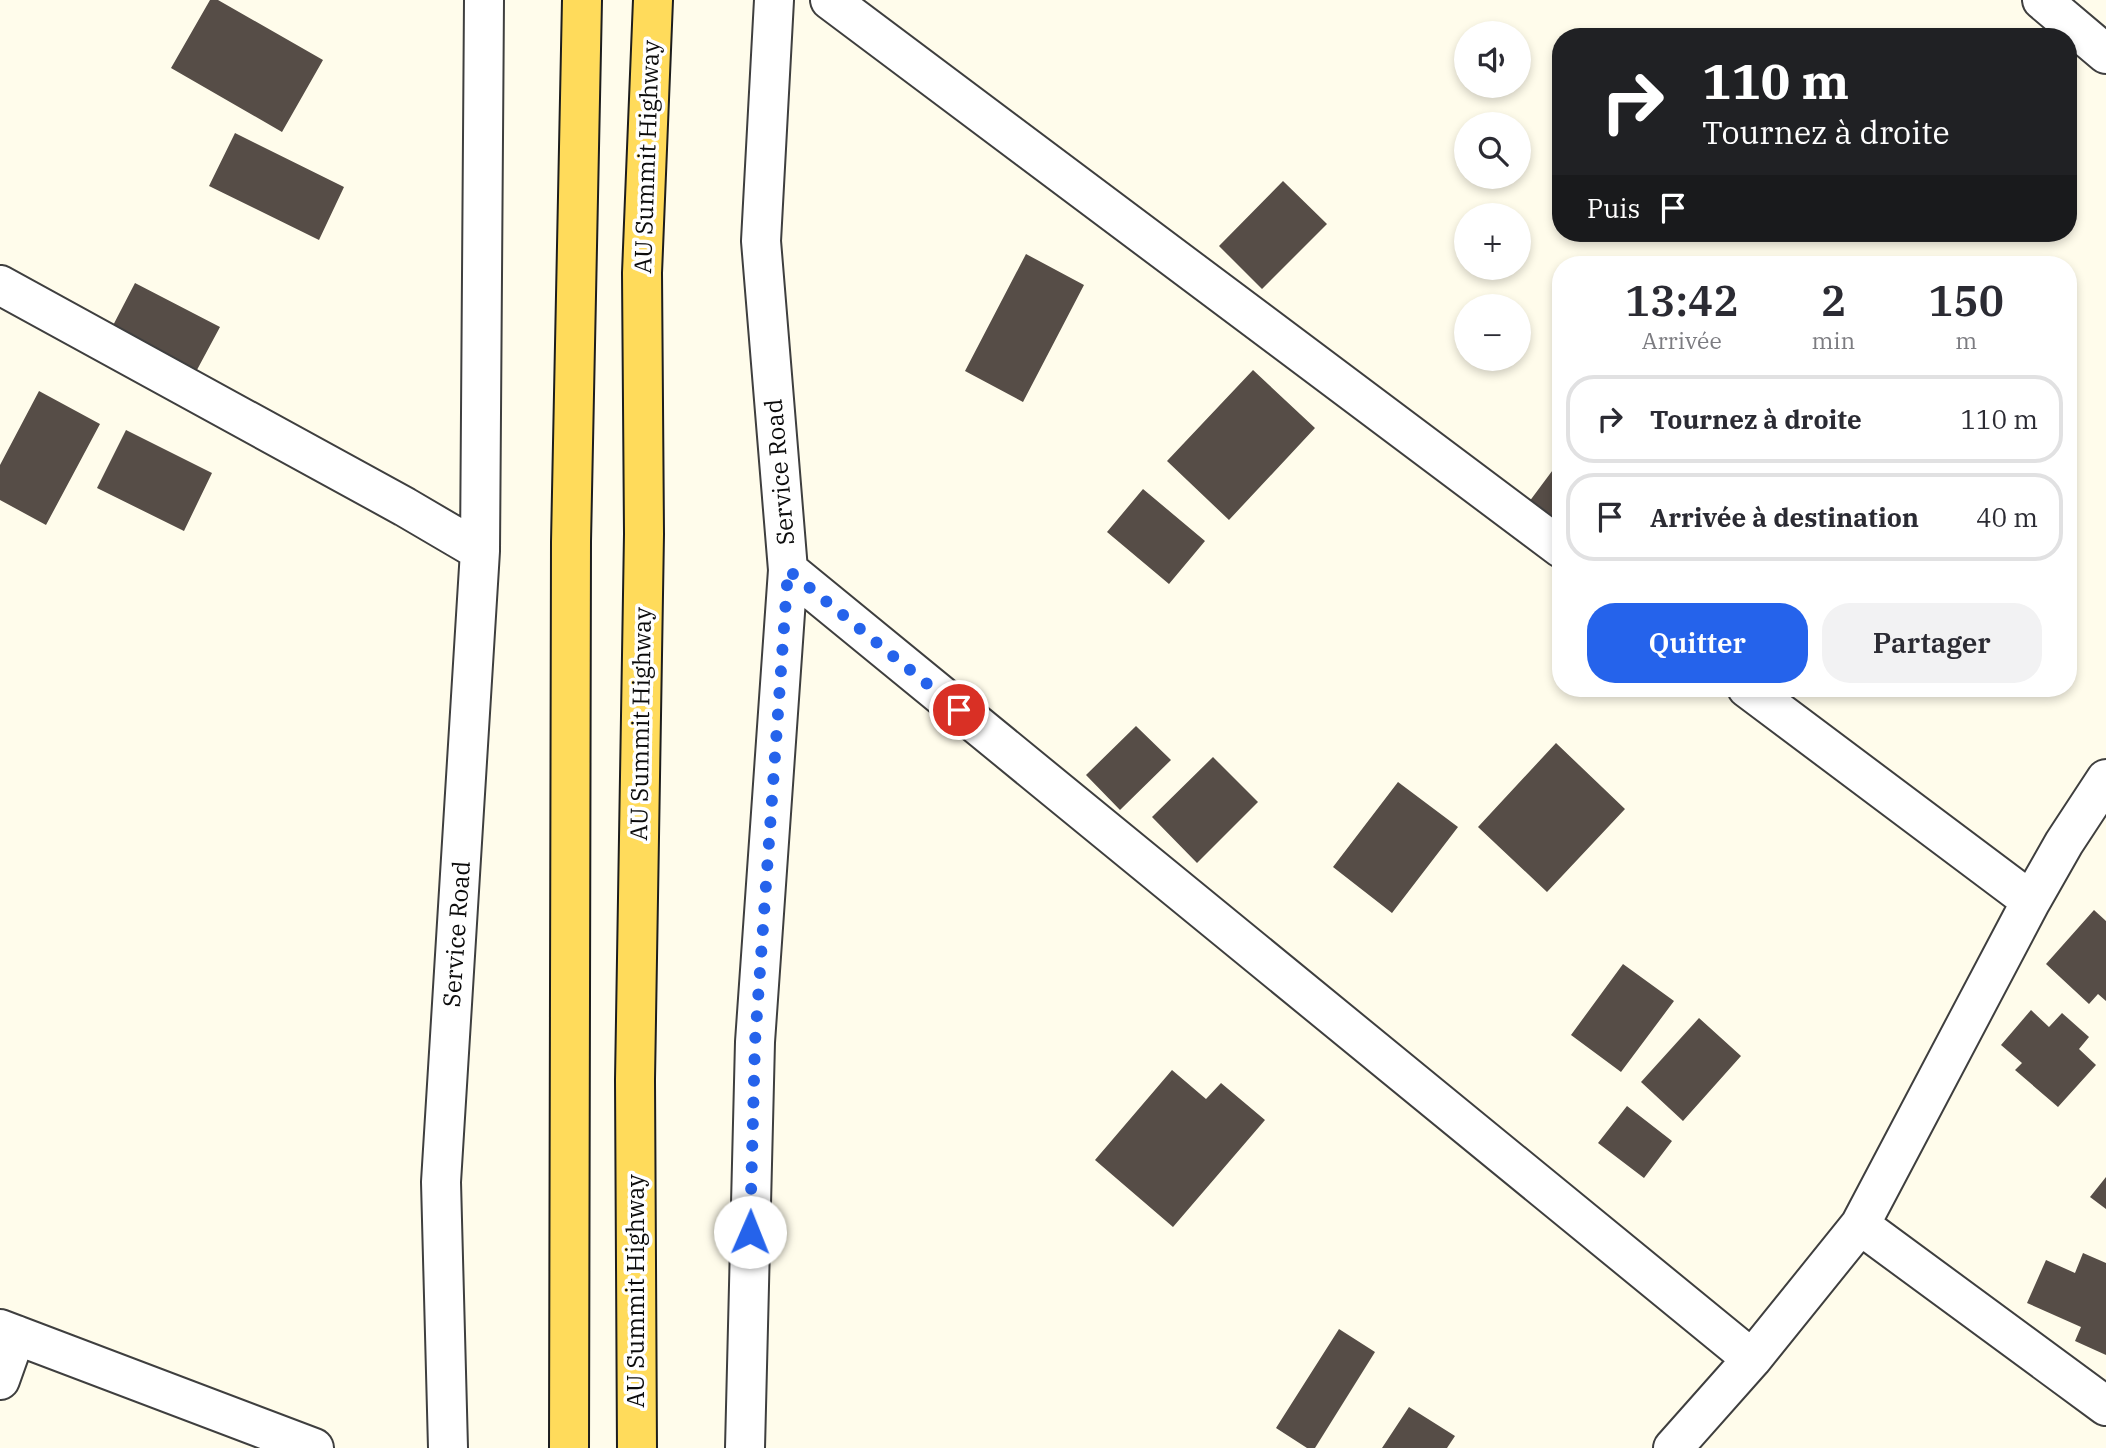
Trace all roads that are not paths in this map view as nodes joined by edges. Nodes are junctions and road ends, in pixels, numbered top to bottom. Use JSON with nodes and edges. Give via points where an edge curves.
{"nodes":[{"id":1,"x":484,"y":0,"type":"edge"},
{"id":2,"x":582,"y":0,"type":"edge"},
{"id":3,"x":653,"y":0,"type":"edge"},
{"id":4,"x":774,"y":0,"type":"edge"},
{"id":5,"x":830,"y":0,"type":"edge"},
{"id":6,"x":2042,"y":0,"type":"edge"},
{"id":7,"x":2075,"y":28,"type":"edge"},
{"id":8,"x":2077,"y":30,"type":"edge"},
{"id":9,"x":2106,"y":54,"type":"edge"},
{"id":10,"x":0,"y":285,"type":"edge"},
{"id":11,"x":1552,"y":541,"type":"edge"},
{"id":12,"x":481,"y":551,"type":"junction"},
{"id":13,"x":788,"y":570,"type":"junction"},
{"id":14,"x":1758,"y":697,"type":"edge"},
{"id":15,"x":2106,"y":779,"type":"edge"},
{"id":16,"x":2031,"y":901,"type":"junction"},
{"id":17,"x":1860,"y":1225,"type":"junction"},
{"id":18,"x":8,"y":1332,"type":"edge"},
{"id":19,"x":1752,"y":1359,"type":"junction"},
{"id":20,"x":0,"y":1380,"type":"edge"},
{"id":21,"x":2106,"y":1406,"type":"edge"},
{"id":22,"x":314,"y":1448,"type":"edge"},
{"id":23,"x":448,"y":1448,"type":"edge"},
{"id":24,"x":569,"y":1448,"type":"edge"},
{"id":25,"x":637,"y":1448,"type":"edge"},
{"id":26,"x":745,"y":1448,"type":"edge"},
{"id":27,"x":1673,"y":1448,"type":"edge"}],
"edges":[{"from":1,"to":12,"type":"street","name":"Service Road"},
{"from":2,"to":24,"type":"main road","via":[[571,542]]},
{"from":3,"to":25,"type":"main road","name":"AU Summit Highway","via":[[642,273],[644,534],[635,1080]]},
{"from":4,"to":13,"type":"street","name":"Service Road","via":[[761,241]]},
{"from":5,"to":11,"type":"street"},
{"from":6,"to":7,"type":"street"},
{"from":8,"to":9,"type":"street"},
{"from":10,"to":12,"type":"street"},
{"from":12,"to":23,"type":"street","name":"Service Road","via":[[441,1182]]},
{"from":13,"to":19,"type":"street"},
{"from":13,"to":26,"type":"street","name":"Service Road","via":[[755,1042]]},
{"from":14,"to":16,"type":"street"},
{"from":15,"to":16,"type":"street"},
{"from":16,"to":17,"type":"street"},
{"from":17,"to":19,"type":"street"},
{"from":17,"to":21,"type":"street"},
{"from":18,"to":20,"type":"street"},
{"from":18,"to":22,"type":"street"},
{"from":19,"to":27,"type":"street"}]}
